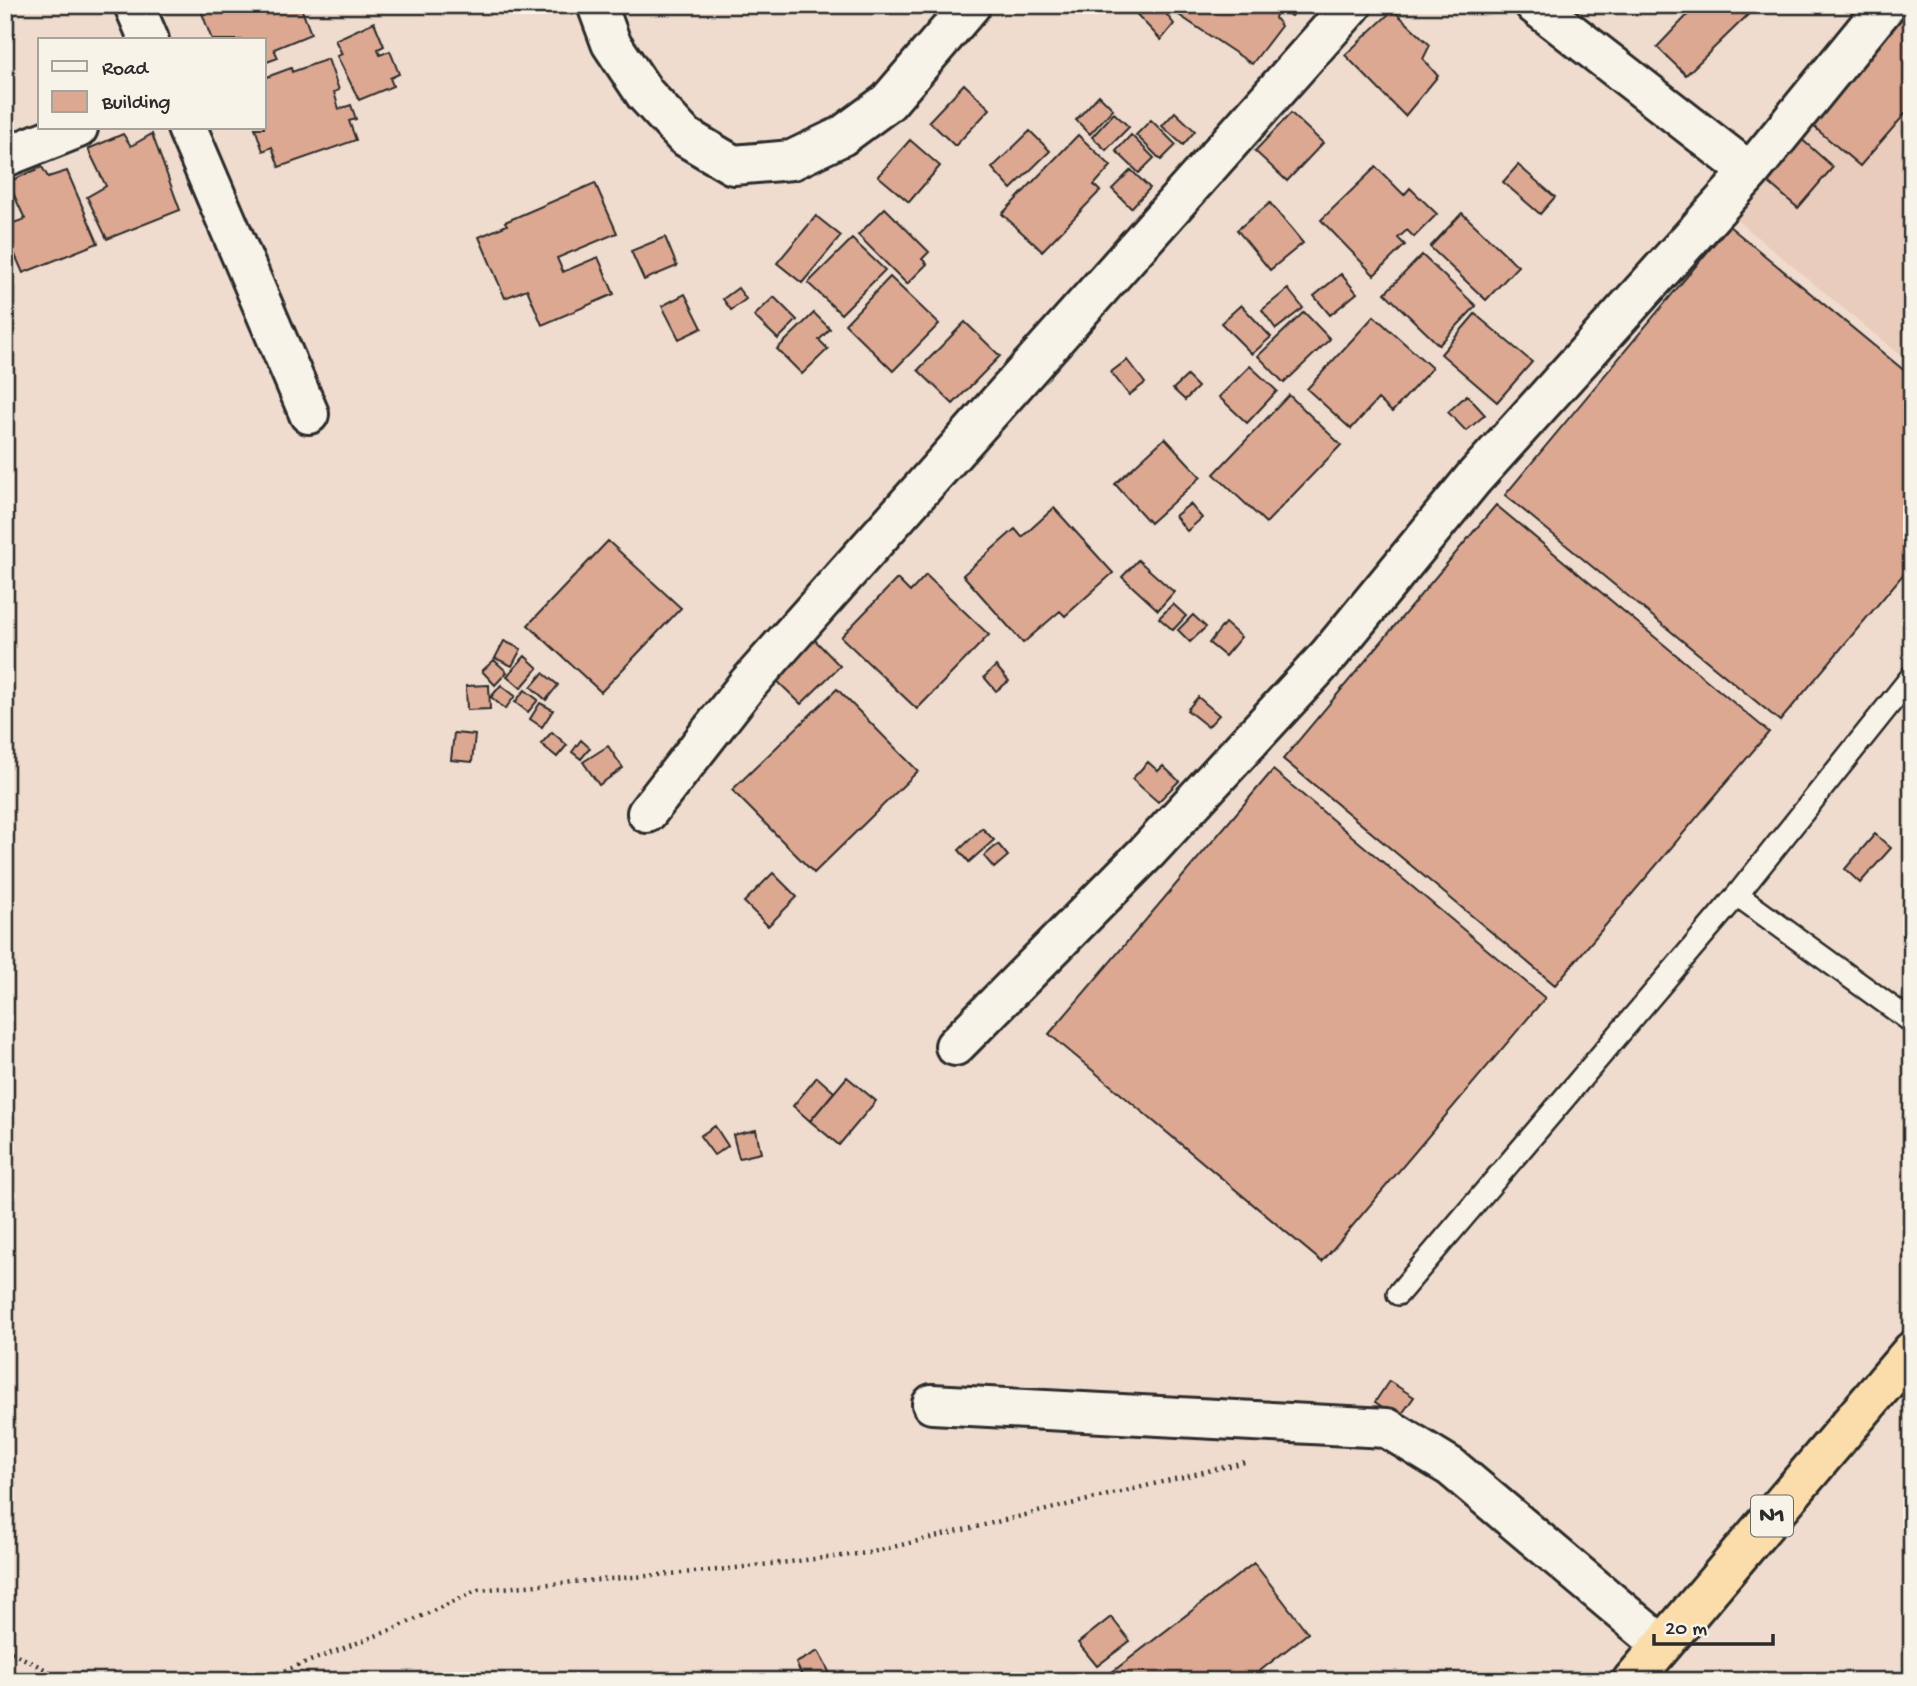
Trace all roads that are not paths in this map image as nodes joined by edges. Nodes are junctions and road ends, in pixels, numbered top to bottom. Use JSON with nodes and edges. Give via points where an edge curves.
{"nodes":[{"id":1,"x":134,"y":5,"type":"edge"},
{"id":2,"x":597,"y":5,"type":"edge"},
{"id":3,"x":971,"y":5,"type":"edge"},
{"id":4,"x":1352,"y":5,"type":"edge"},
{"id":5,"x":1535,"y":5,"type":"edge"},
{"id":6,"x":1886,"y":5,"type":"edge"},
{"id":7,"x":148,"y":38,"type":"edge"},
{"id":8,"x":73,"y":130,"type":"edge"},
{"id":9,"x":188,"y":130,"type":"edge"},
{"id":10,"x":5,"y":157,"type":"edge"},
{"id":11,"x":1750,"y":172,"type":"junction"},
{"id":12,"x":309,"y":414,"type":"dead end"},
{"id":13,"x":1912,"y":676,"type":"edge"},
{"id":14,"x":647,"y":813,"type":"dead end"},
{"id":15,"x":1737,"y":895,"type":"junction"},
{"id":16,"x":1912,"y":1022,"type":"edge"},
{"id":17,"x":955,"y":1046,"type":"dead end"},
{"id":18,"x":1398,"y":1294,"type":"dead end"},
{"id":19,"x":1912,"y":1351,"type":"edge"},
{"id":20,"x":932,"y":1404,"type":"dead end"},
{"id":21,"x":1662,"y":1645,"type":"junction"},
{"id":22,"x":1632,"y":1681,"type":"edge"}],
"edges":[{"from":1,"to":7,"type":"street"},
{"from":2,"to":3,"type":"street","via":[[611,43],[645,94],[684,135],[733,165],[792,160],[842,136],[888,102]]},
{"from":4,"to":14,"type":"street","via":[[747,685]]},
{"from":5,"to":11,"type":"street"},
{"from":6,"to":11,"type":"street"},
{"from":8,"to":10,"type":"street"},
{"from":9,"to":12,"type":"street"},
{"from":11,"to":17,"type":"street","via":[[1473,479],[1328,656],[1147,852]]},
{"from":13,"to":15,"type":"lane"},
{"from":15,"to":16,"type":"lane"},
{"from":15,"to":18,"type":"lane"},
{"from":19,"to":21,"type":"highway","number":"N1"},
{"from":20,"to":21,"type":"street","via":[[1387,1428],[1451,1467]]},
{"from":21,"to":22,"type":"highway","number":"N1"}]}
